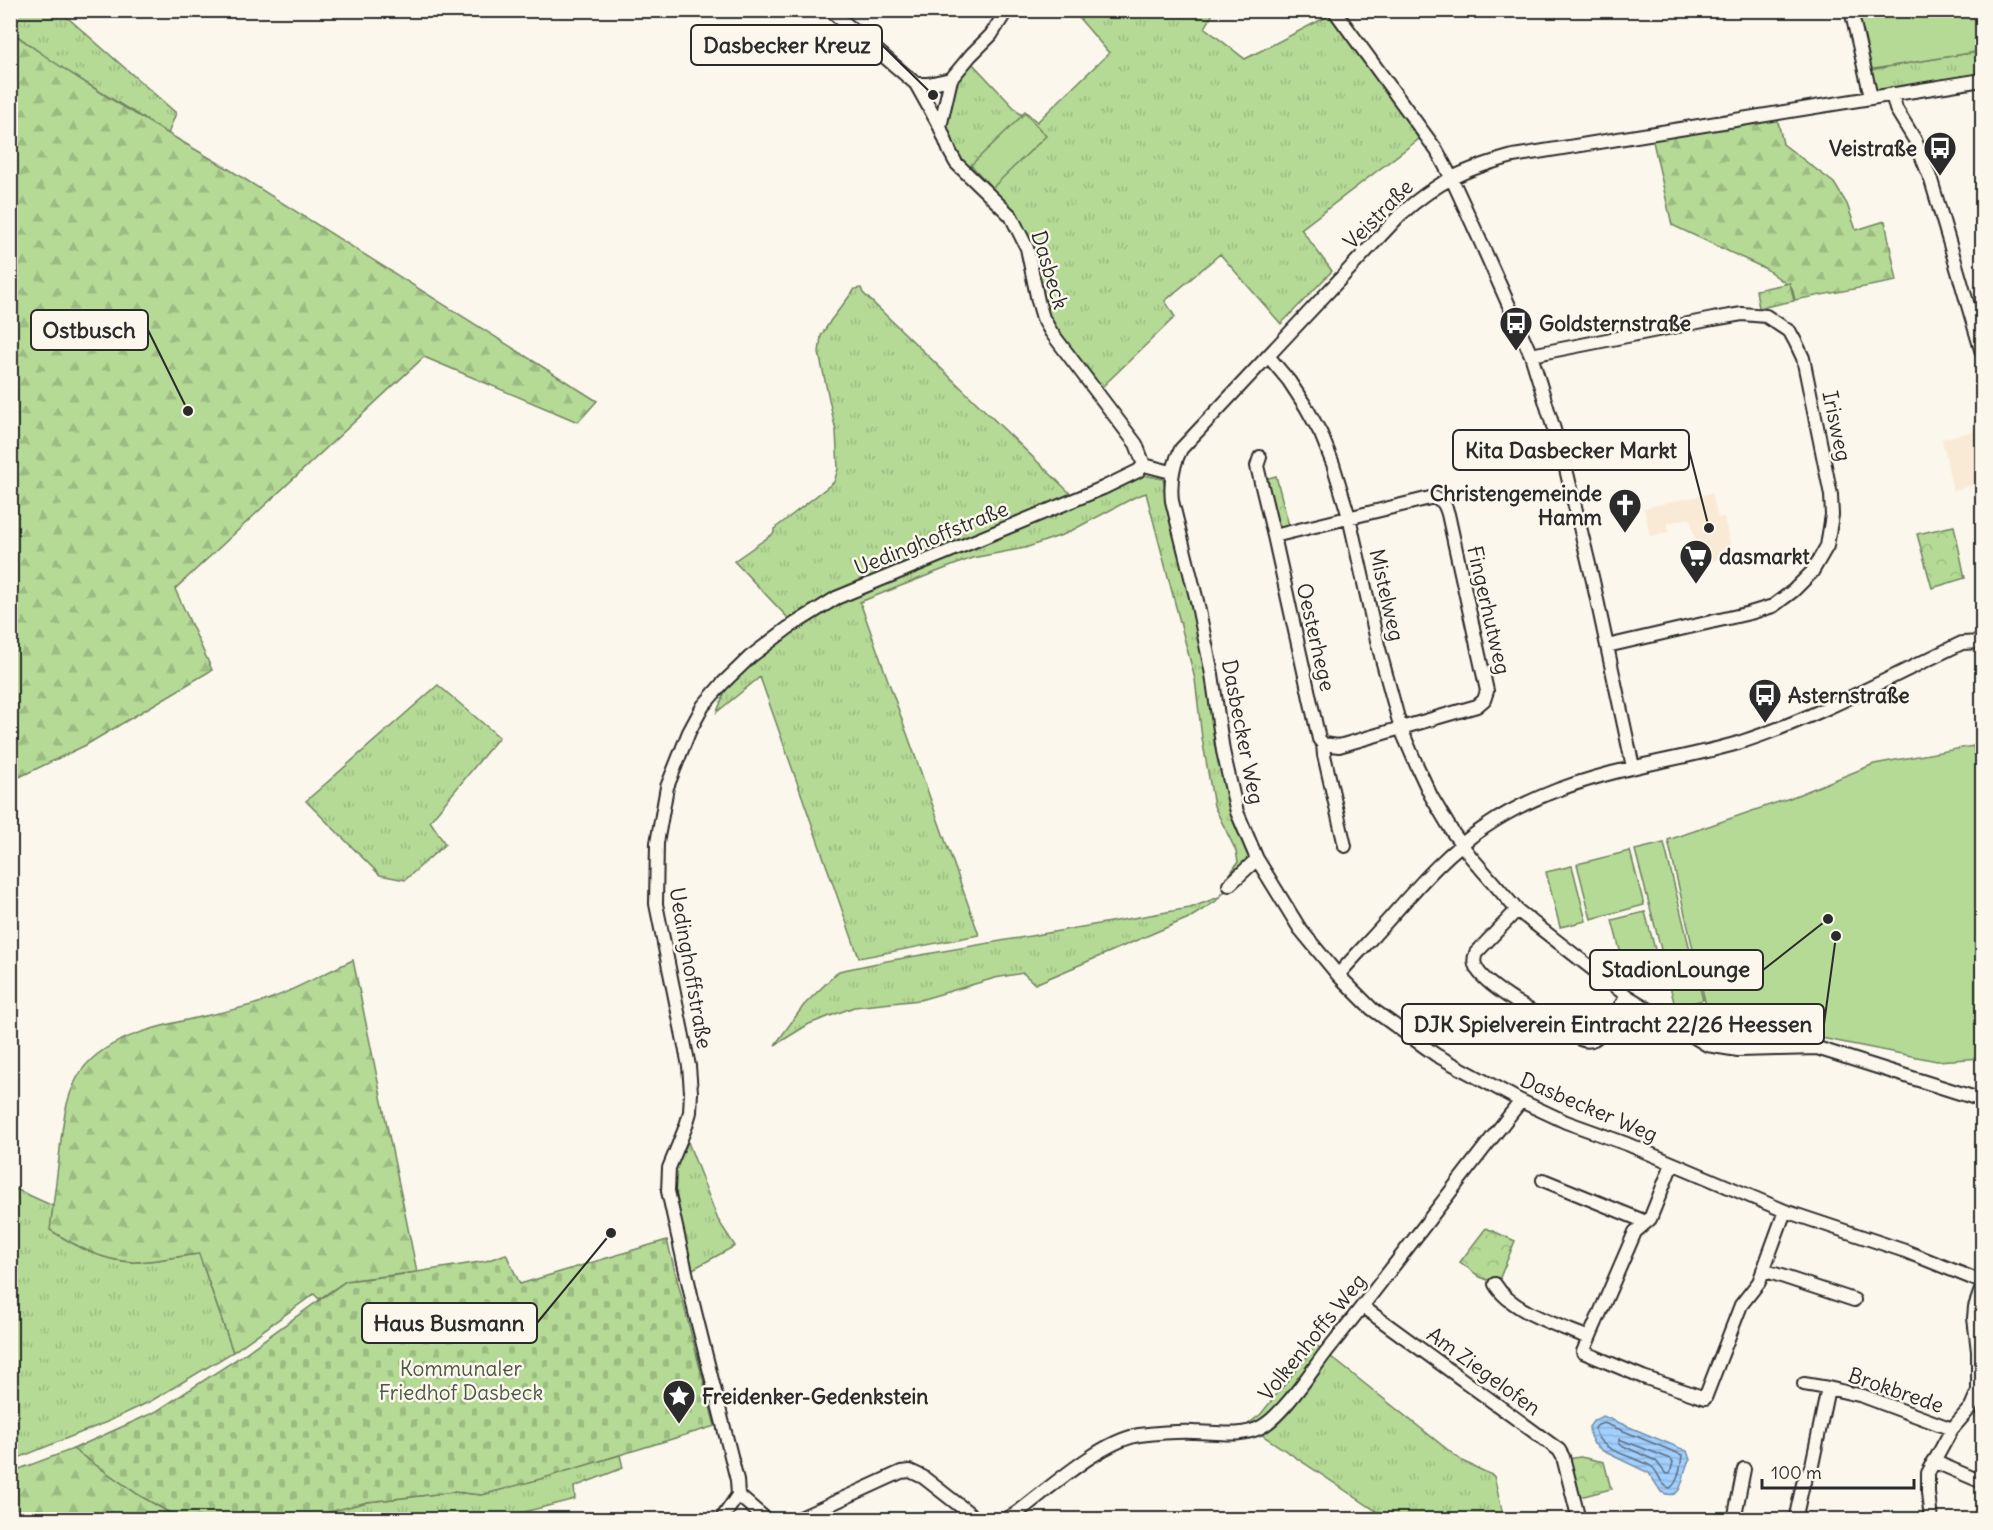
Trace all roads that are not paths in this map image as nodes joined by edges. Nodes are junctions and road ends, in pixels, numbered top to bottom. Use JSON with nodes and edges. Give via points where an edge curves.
{"nodes":[{"id":1,"x":830,"y":10,"type":"edge"},
{"id":2,"x":1007,"y":10,"type":"edge"},
{"id":3,"x":1334,"y":10,"type":"edge"},
{"id":4,"x":1851,"y":10,"type":"edge"},
{"id":5,"x":951,"y":79,"type":"junction"},
{"id":6,"x":1983,"y":80,"type":"edge"},
{"id":7,"x":916,"y":84,"type":"junction"},
{"id":8,"x":1892,"y":94,"type":"junction"},
{"id":9,"x":1871,"y":97,"type":"junction"},
{"id":10,"x":940,"y":127,"type":"junction"},
{"id":11,"x":1451,"y":177,"type":"junction"},
{"id":12,"x":1983,"y":352,"type":"edge"},
{"id":13,"x":1531,"y":355,"type":"junction"},
{"id":14,"x":1269,"y":357,"type":"junction"},
{"id":15,"x":1260,"y":457,"type":"dead end"},
{"id":16,"x":1144,"y":465,"type":"junction"},
{"id":17,"x":1172,"y":472,"type":"junction"},
{"id":18,"x":1349,"y":517,"type":"junction"},
{"id":19,"x":1274,"y":536,"type":"junction"},
{"id":20,"x":1983,"y":642,"type":"edge"},
{"id":21,"x":1607,"y":646,"type":"junction"},
{"id":22,"x":1401,"y":729,"type":"junction"},
{"id":23,"x":1323,"y":744,"type":"junction"},
{"id":24,"x":1633,"y":767,"type":"junction"},
{"id":25,"x":1461,"y":845,"type":"junction"},
{"id":26,"x":1345,"y":846,"type":"dead end"},
{"id":27,"x":1257,"y":859,"type":"junction"},
{"id":28,"x":1229,"y":885,"type":"dead end"},
{"id":29,"x":1517,"y":910,"type":"junction"},
{"id":30,"x":1338,"y":975,"type":"junction"},
{"id":31,"x":1628,"y":996,"type":"junction"},
{"id":32,"x":1983,"y":1100,"type":"edge"},
{"id":33,"x":1521,"y":1101,"type":"junction"},
{"id":34,"x":1672,"y":1164,"type":"junction"},
{"id":35,"x":1543,"y":1180,"type":"dead end"},
{"id":36,"x":1785,"y":1211,"type":"junction"},
{"id":37,"x":1646,"y":1222,"type":"junction"},
{"id":38,"x":1763,"y":1270,"type":"junction"},
{"id":39,"x":1983,"y":1282,"type":"edge"},
{"id":40,"x":1496,"y":1284,"type":"dead end"},
{"id":41,"x":1983,"y":1287,"type":"edge"},
{"id":42,"x":1854,"y":1300,"type":"dead end"},
{"id":43,"x":1363,"y":1307,"type":"junction"},
{"id":44,"x":1589,"y":1338,"type":"junction"},
{"id":45,"x":1804,"y":1384,"type":"dead end"},
{"id":46,"x":1828,"y":1388,"type":"junction"},
{"id":47,"x":1952,"y":1429,"type":"junction"},
{"id":48,"x":1934,"y":1461,"type":"junction"},
{"id":49,"x":1744,"y":1469,"type":"dead end"},
{"id":50,"x":1983,"y":1482,"type":"edge"},
{"id":51,"x":738,"y":1495,"type":"junction"},
{"id":52,"x":721,"y":1520,"type":"edge"},
{"id":53,"x":767,"y":1520,"type":"edge"},
{"id":54,"x":796,"y":1520,"type":"edge"},
{"id":55,"x":978,"y":1520,"type":"edge"},
{"id":56,"x":1004,"y":1520,"type":"edge"},
{"id":57,"x":1580,"y":1520,"type":"edge"},
{"id":58,"x":1734,"y":1520,"type":"edge"},
{"id":59,"x":1795,"y":1520,"type":"edge"},
{"id":60,"x":1931,"y":1520,"type":"edge"}],
"edges":[{"from":1,"to":7,"type":"street","name":"Dasbeck"},
{"from":2,"to":5,"type":"street","via":[[991,35]]},
{"from":3,"to":11,"type":"street","via":[[1437,151]]},
{"from":4,"to":9,"type":"street"},
{"from":5,"to":7,"type":"street"},
{"from":5,"to":10,"type":"street"},
{"from":6,"to":8,"type":"street","name":"Veistraße"},
{"from":7,"to":10,"type":"street","name":"Dasbeck"},
{"from":8,"to":9,"type":"street","name":"Veistraße"},
{"from":8,"to":12,"type":"street","via":[[1931,180]]},
{"from":9,"to":11,"type":"street","name":"Veistraße","via":[[1513,156]]},
{"from":10,"to":16,"type":"street","name":"Dasbeck","via":[[956,163],[1011,216],[1027,248],[1043,318],[1136,444]]},
{"from":11,"to":13,"type":"street"},
{"from":11,"to":14,"type":"street","name":"Veistraße","via":[[1400,215]]},
{"from":13,"to":21,"type":"street","via":[[1565,465]]},
{"from":13,"to":21,"type":"street","name":"Irisweg","via":[[1754,314],[1766,316],[1790,332],[1803,358],[1833,515],[1827,546],[1812,572],[1773,606]]},
{"from":14,"to":17,"type":"street","name":"Veistraße","via":[[1181,449]]},
{"from":14,"to":18,"type":"street","name":"Mistelweg","via":[[1312,417],[1333,464]]},
{"from":15,"to":19,"type":"street","name":"Oesterhege","via":[[1257,466]]},
{"from":16,"to":17,"type":"street"},
{"from":16,"to":51,"type":"street","name":"Uedinghoffstraße","via":[[1102,488],[836,598],[788,628],[743,664],[703,706],[667,787],[657,843],[656,904],[692,1092],[686,1126],[669,1168],[668,1191]]},
{"from":17,"to":27,"type":"street","name":"Dasbecker Weg","via":[[1172,501],[1203,632],[1230,781]]},
{"from":18,"to":19,"type":"street"},
{"from":18,"to":22,"type":"street","name":"Mistelweg"},
{"from":18,"to":22,"type":"street","name":"Fingerhutweg","via":[[1436,498],[1448,514],[1487,691],[1477,706]]},
{"from":19,"to":23,"type":"street","name":"Oesterhege"},
{"from":20,"to":24,"type":"street","via":[[1962,644],[1821,711],[1758,736]]},
{"from":21,"to":24,"type":"street"},
{"from":22,"to":23,"type":"street","via":[[1339,746]]},
{"from":22,"to":25,"type":"street","name":"Mistelweg","via":[[1431,796]]},
{"from":23,"to":26,"type":"street","name":"Oesterhege"},
{"from":24,"to":25,"type":"street","via":[[1534,798],[1483,827]]},
{"from":25,"to":29,"type":"street","name":"Mistelweg"},
{"from":25,"to":30,"type":"street"},
{"from":27,"to":28,"type":"street"},
{"from":27,"to":30,"type":"street","name":"Dasbecker Weg","via":[[1300,929]]},
{"from":29,"to":31,"type":"street","name":"Mistelweg"},
{"from":29,"to":31,"type":"street","via":[[1476,954],[1474,964],[1489,983],[1586,1041],[1599,1035]]},
{"from":30,"to":33,"type":"street","name":"Dasbecker Weg","via":[[1372,1009],[1427,1049]]},
{"from":31,"to":32,"type":"street","name":"Mistelweg","via":[[1707,1045],[1738,1050],[1817,1048]]},
{"from":33,"to":34,"type":"street","name":"Dasbecker Weg"},
{"from":33,"to":43,"type":"street","name":"Volkenhoffs Weg"},
{"from":34,"to":36,"type":"street","name":"Dasbecker Weg"},
{"from":34,"to":37,"type":"street"},
{"from":35,"to":37,"type":"street"},
{"from":36,"to":38,"type":"street"},
{"from":36,"to":39,"type":"street","name":"Dasbecker Weg"},
{"from":37,"to":44,"type":"street","via":[[1635,1232]]},
{"from":38,"to":42,"type":"street"},
{"from":38,"to":44,"type":"street","via":[[1741,1305],[1705,1398],[1583,1352]]},
{"from":40,"to":44,"type":"street","via":[[1503,1296],[1521,1308]]},
{"from":41,"to":47,"type":"street","via":[[1974,1318],[1978,1391],[1971,1407]]},
{"from":43,"to":56,"type":"street","name":"Volkenhoffs Weg","via":[[1284,1406],[1262,1427],[1243,1433],[1192,1431],[1118,1441]]},
{"from":43,"to":57,"type":"street","name":"Am Ziegelofen","via":[[1559,1450]]},
{"from":45,"to":46,"type":"street","name":"Brokbrede"},
{"from":46,"to":47,"type":"street","name":"Brokbrede","via":[[1863,1396]]},
{"from":46,"to":59,"type":"street","name":"Brokbrede","via":[[1812,1465]]},
{"from":47,"to":48,"type":"street"},
{"from":48,"to":50,"type":"street"},
{"from":48,"to":60,"type":"street","via":[[1927,1481]]},
{"from":49,"to":58,"type":"street"},
{"from":51,"to":52,"type":"street"},
{"from":51,"to":53,"type":"street"},
{"from":54,"to":55,"type":"street","via":[[910,1471]]}]}
